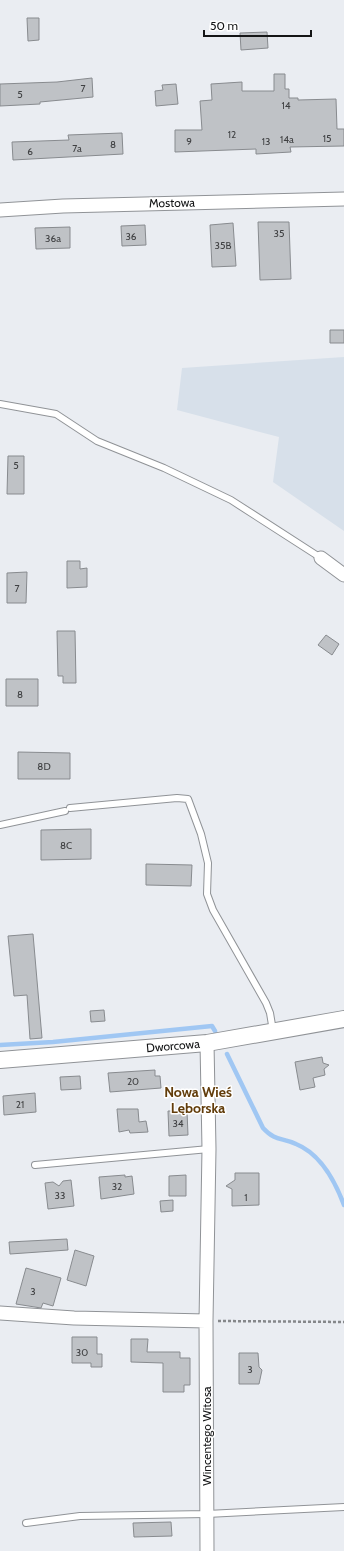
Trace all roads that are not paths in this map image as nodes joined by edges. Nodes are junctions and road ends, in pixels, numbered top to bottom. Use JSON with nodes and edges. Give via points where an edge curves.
{"nodes":[{"id":1,"x":344,"y":199,"type":"edge"},
{"id":2,"x":0,"y":210,"type":"edge"},
{"id":3,"x":0,"y":404,"type":"edge"},
{"id":4,"x":321,"y":558,"type":"joint"},
{"id":5,"x":344,"y":575,"type":"edge"},
{"id":6,"x":0,"y":825,"type":"edge"},
{"id":7,"x":344,"y":1019,"type":"edge"},
{"id":8,"x":273,"y":1032,"type":"junction"},
{"id":9,"x":207,"y":1043,"type":"junction"},
{"id":10,"x":0,"y":1060,"type":"edge"},
{"id":11,"x":208,"y":1149,"type":"junction"},
{"id":12,"x":35,"y":1165,"type":"dead end"},
{"id":13,"x":0,"y":1313,"type":"edge"},
{"id":14,"x":206,"y":1321,"type":"junction"},
{"id":15,"x":344,"y":1507,"type":"edge"},
{"id":16,"x":207,"y":1514,"type":"junction"},
{"id":17,"x":26,"y":1523,"type":"dead end"},
{"id":18,"x":207,"y":1551,"type":"edge"}],
"edges":[{"from":1,"to":2,"type":"street","name":"Mostowa"},
{"from":3,"to":4,"type":"lane","via":[[56,414],[97,441],[164,468],[231,500]]},
{"from":4,"to":5,"type":"street"},
{"from":6,"to":8,"type":"lane","via":[[67,810],[188,799],[208,863],[207,894],[266,1003]]},
{"from":7,"to":8,"type":"street","name":"Dworcowa"},
{"from":8,"to":9,"type":"street","name":"Dworcowa"},
{"from":9,"to":10,"type":"street","name":"Dworcowa"},
{"from":9,"to":11,"type":"street","name":"Wincentego Witosa"},
{"from":11,"to":12,"type":"lane"},
{"from":11,"to":14,"type":"street","name":"Wincentego Witosa"},
{"from":13,"to":14,"type":"street","via":[[74,1318]]},
{"from":14,"to":16,"type":"street","name":"Wincentego Witosa"},
{"from":15,"to":16,"type":"lane"},
{"from":16,"to":17,"type":"lane","via":[[80,1516]]},
{"from":16,"to":18,"type":"street","name":"Wincentego Witosa"}]}
